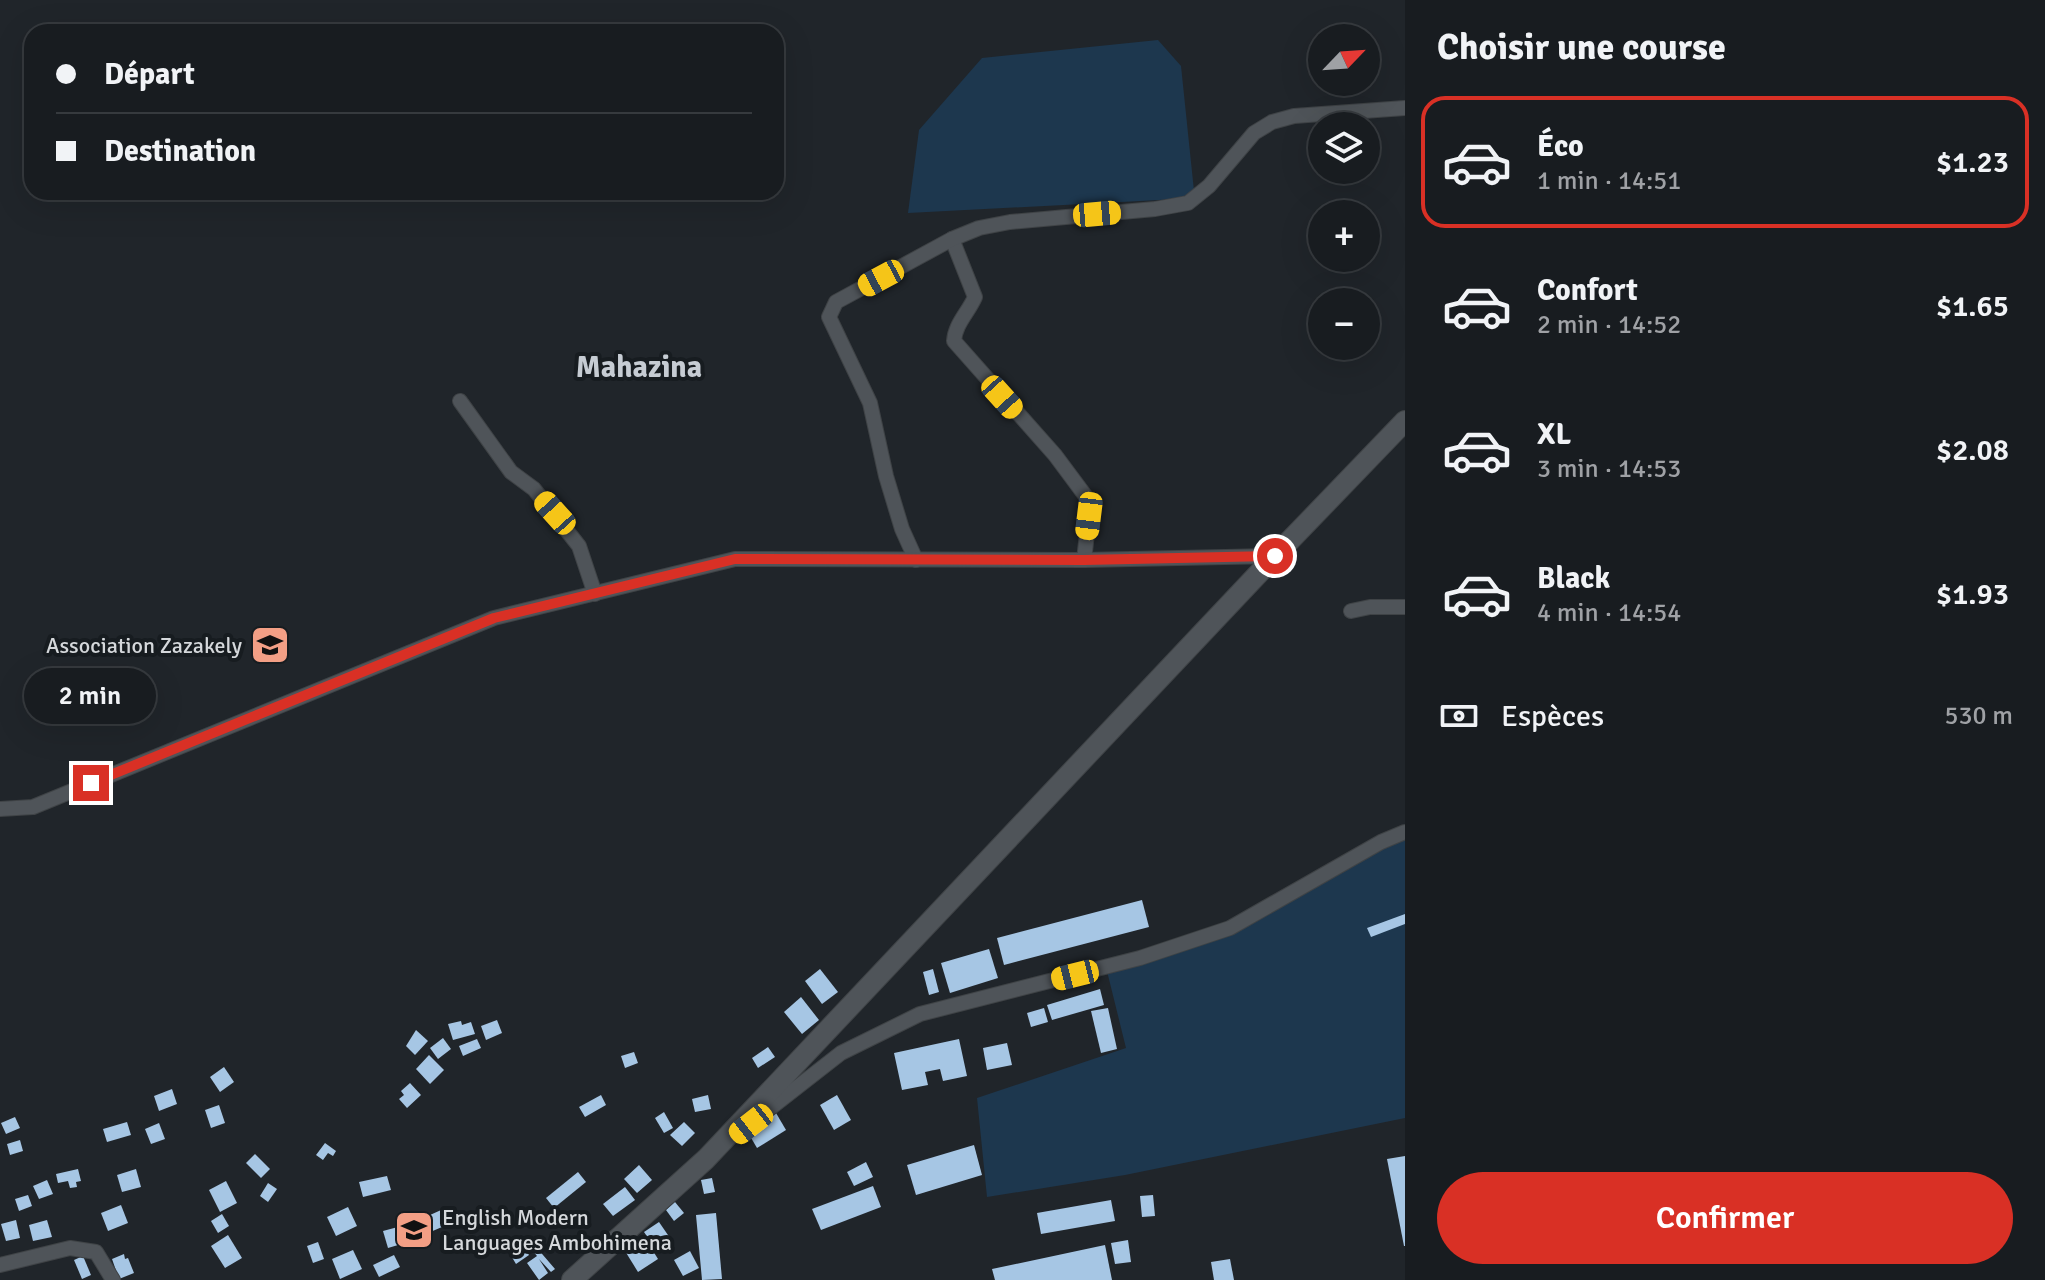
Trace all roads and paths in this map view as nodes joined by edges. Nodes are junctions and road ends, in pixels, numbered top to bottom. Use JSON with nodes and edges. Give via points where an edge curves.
{"nodes":[{"id":1,"x":1405,"y":108,"type":"edge"},
{"id":2,"x":952,"y":239,"type":"junction"},
{"id":3,"x":460,"y":401,"type":"dead end"},
{"id":4,"x":1405,"y":421,"type":"edge"},
{"id":5,"x":1275,"y":556,"type":"junction"},
{"id":6,"x":916,"y":560,"type":"junction"},
{"id":7,"x":1084,"y":560,"type":"junction"},
{"id":8,"x":595,"y":594,"type":"junction"},
{"id":9,"x":1405,"y":607,"type":"edge"},
{"id":10,"x":1351,"y":611,"type":"dead end"},
{"id":11,"x":0,"y":809,"type":"edge"},
{"id":12,"x":1405,"y":832,"type":"edge"},
{"id":13,"x":706,"y":1159,"type":"junction"},
{"id":14,"x":0,"y":1265,"type":"edge"},
{"id":15,"x":113,"y":1280,"type":"edge"},
{"id":16,"x":572,"y":1280,"type":"edge"}],
"edges":[{"from":1,"to":2,"type":"street","via":[[1272,122],[1254,133],[1188,203],[1010,222]]},
{"from":2,"to":6,"type":"street","via":[[836,302],[829,317],[870,403],[886,476]]},
{"from":2,"to":7,"type":"street","via":[[975,297],[955,329],[954,341],[1087,498]]},
{"from":3,"to":8,"type":"street","via":[[511,472],[534,489],[579,546]]},
{"from":4,"to":5,"type":"main road"},
{"from":5,"to":7,"type":"street"},
{"from":5,"to":13,"type":"main road"},
{"from":6,"to":7,"type":"street"},
{"from":6,"to":8,"type":"street","via":[[735,559]]},
{"from":8,"to":11,"type":"street","via":[[494,618],[33,807]]},
{"from":9,"to":10,"type":"street"},
{"from":12,"to":13,"type":"street","via":[[1230,928],[1140,958],[920,1014],[841,1053]]},
{"from":13,"to":16,"type":"main road"},
{"from":14,"to":15,"type":"street","via":[[70,1248],[96,1252]]}]}
